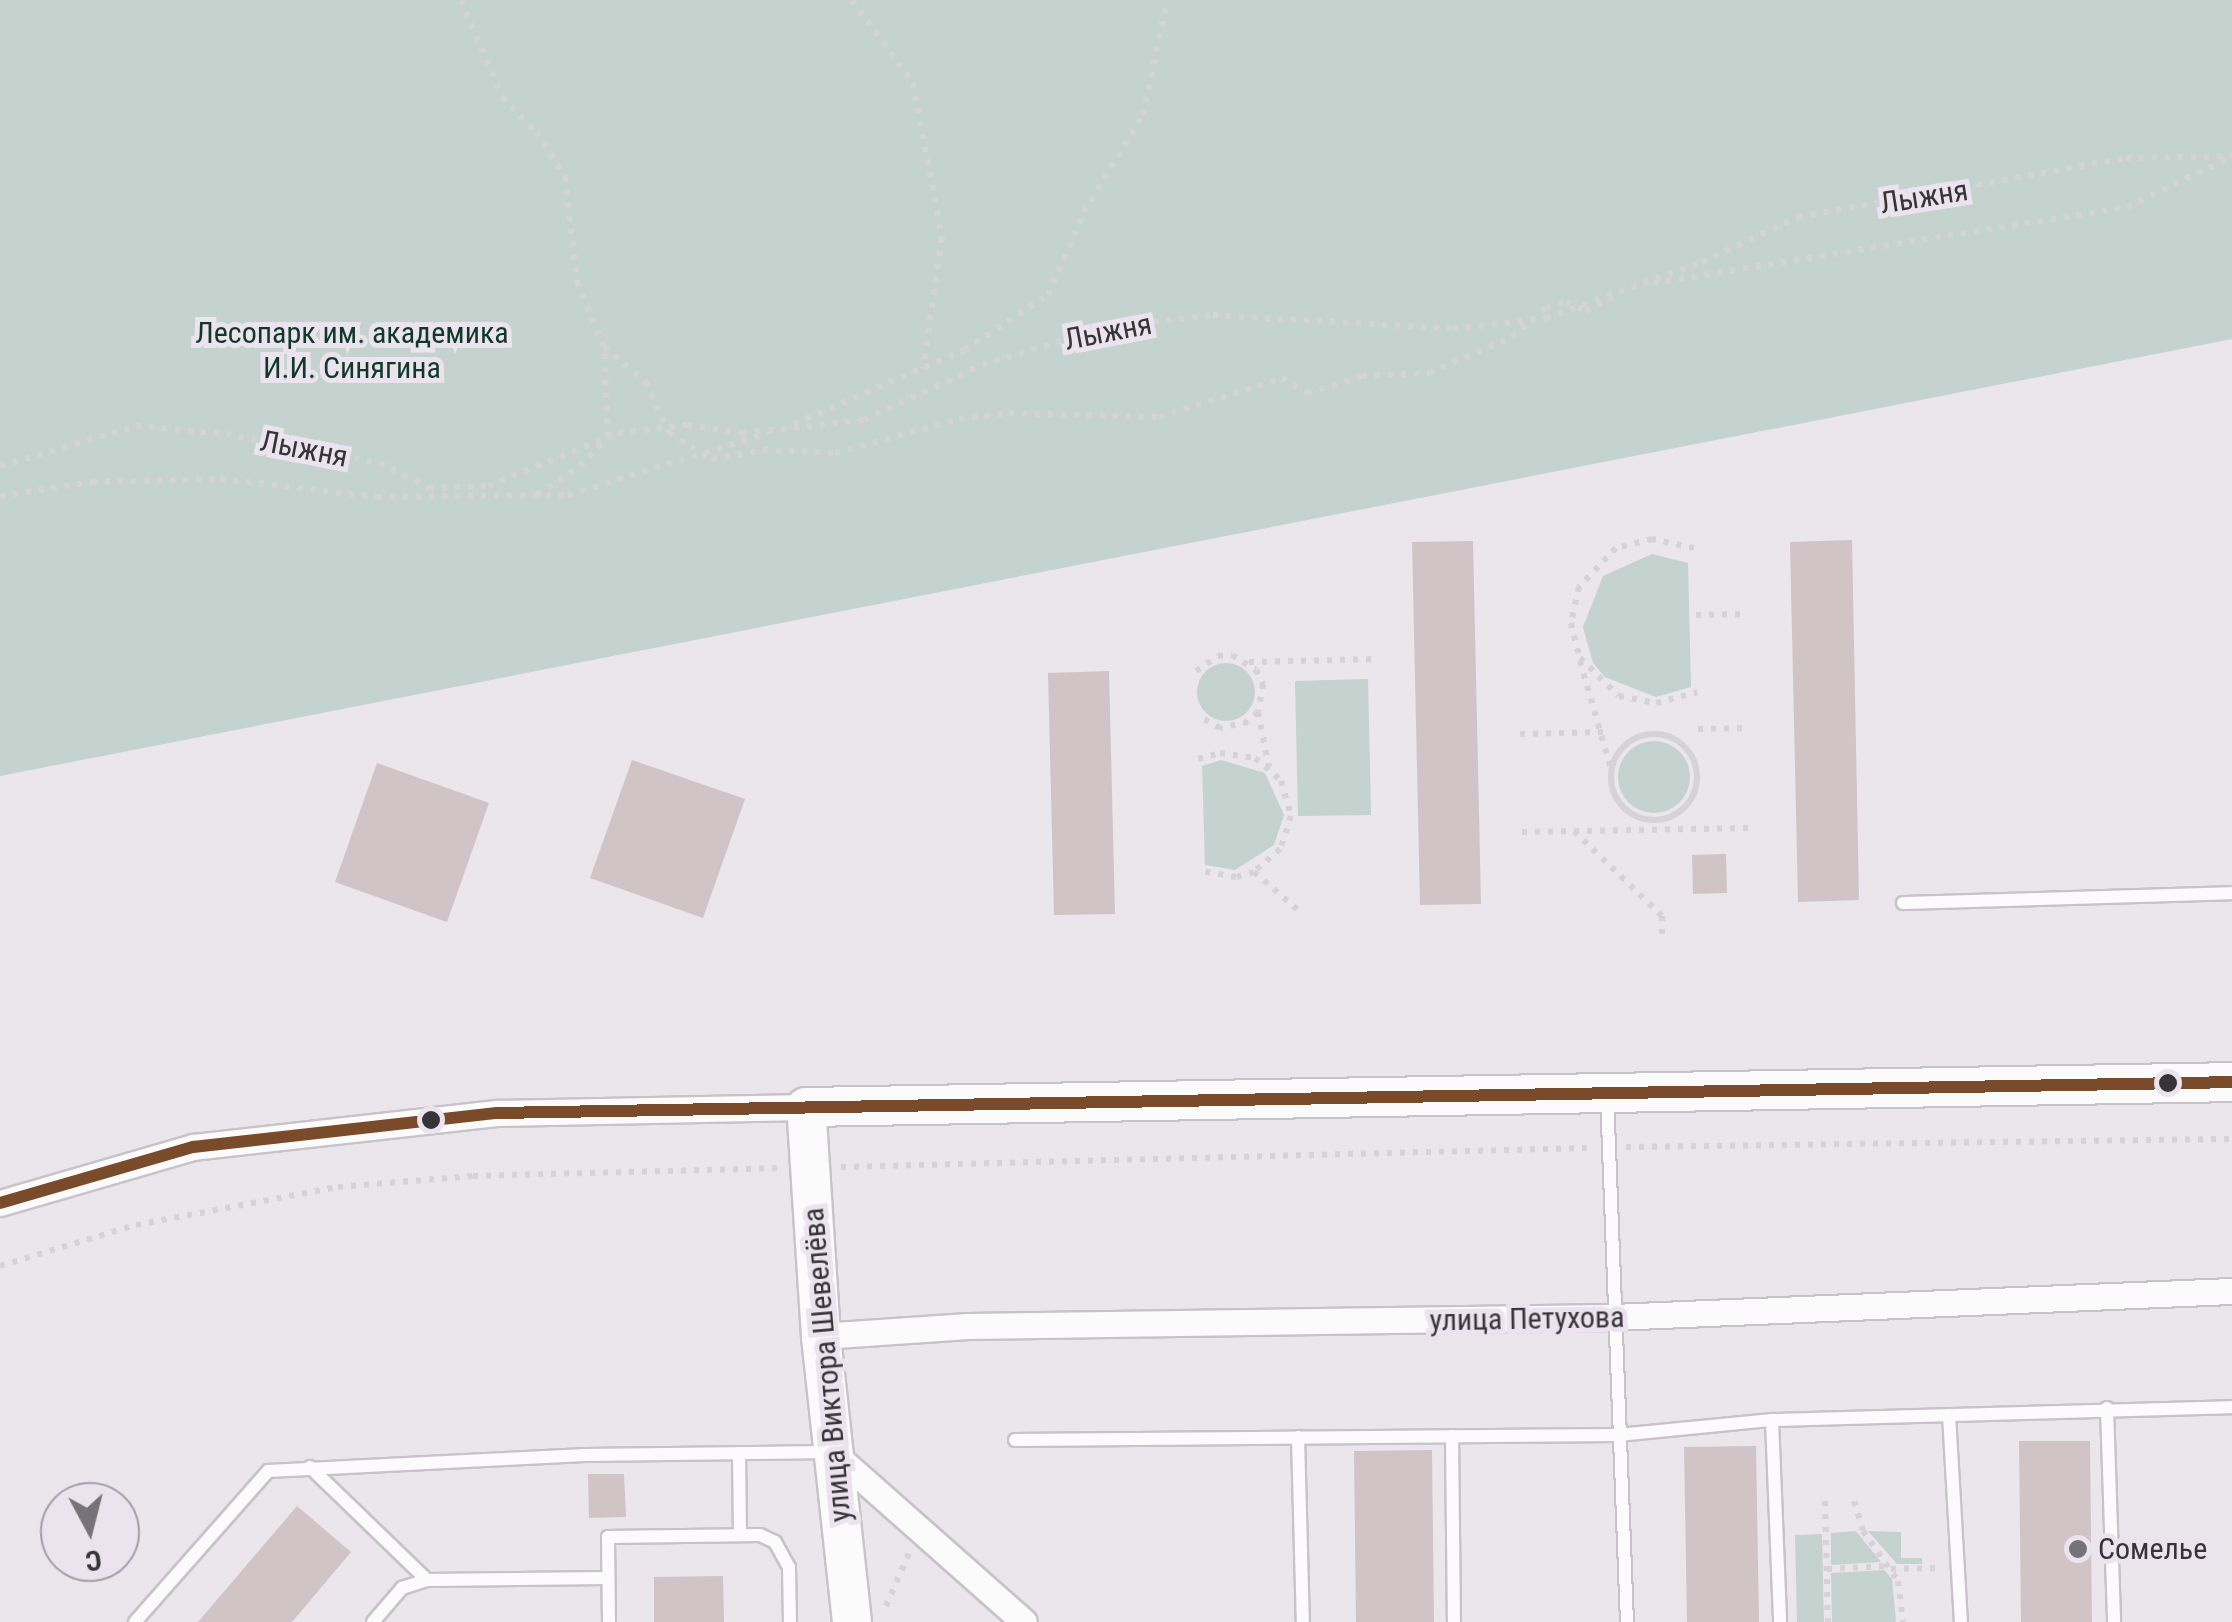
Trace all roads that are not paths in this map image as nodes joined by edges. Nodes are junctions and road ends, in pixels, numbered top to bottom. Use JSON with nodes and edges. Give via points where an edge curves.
{"nodes":[{"id":1,"x":2232,"y":893,"type":"edge"},
{"id":2,"x":1903,"y":903,"type":"dead end"},
{"id":3,"x":2232,"y":1082,"type":"edge"},
{"id":4,"x":1606,"y":1094,"type":"junction"},
{"id":5,"x":806,"y":1106,"type":"junction"},
{"id":6,"x":0,"y":1203,"type":"edge"},
{"id":7,"x":2232,"y":1291,"type":"edge"},
{"id":8,"x":1613,"y":1318,"type":"junction"},
{"id":9,"x":821,"y":1336,"type":"junction"},
{"id":10,"x":2232,"y":1407,"type":"edge"},
{"id":11,"x":2106,"y":1408,"type":"junction"},
{"id":12,"x":1949,"y":1415,"type":"junction"},
{"id":13,"x":1772,"y":1420,"type":"junction"},
{"id":14,"x":1618,"y":1435,"type":"junction"},
{"id":15,"x":1452,"y":1436,"type":"junction"},
{"id":16,"x":1298,"y":1437,"type":"junction"},
{"id":17,"x":1015,"y":1440,"type":"dead end"},
{"id":18,"x":832,"y":1452,"type":"junction"},
{"id":19,"x":739,"y":1453,"type":"junction"},
{"id":20,"x":310,"y":1468,"type":"junction"},
{"id":21,"x":740,"y":1535,"type":"junction"},
{"id":22,"x":608,"y":1578,"type":"junction"},
{"id":23,"x":427,"y":1580,"type":"junction"},
{"id":24,"x":135,"y":1622,"type":"edge"},
{"id":25,"x":372,"y":1622,"type":"edge"},
{"id":26,"x":609,"y":1622,"type":"edge"},
{"id":27,"x":790,"y":1622,"type":"edge"},
{"id":28,"x":852,"y":1622,"type":"edge"},
{"id":29,"x":1024,"y":1622,"type":"edge"},
{"id":30,"x":1303,"y":1622,"type":"edge"},
{"id":31,"x":1454,"y":1622,"type":"edge"},
{"id":32,"x":1627,"y":1622,"type":"edge"},
{"id":33,"x":1780,"y":1622,"type":"edge"},
{"id":34,"x":1961,"y":1622,"type":"edge"},
{"id":35,"x":2114,"y":1622,"type":"edge"}],
"edges":[{"from":1,"to":2,"type":"lane"},
{"from":3,"to":4,"type":"street"},
{"from":4,"to":5,"type":"street"},
{"from":4,"to":8,"type":"lane"},
{"from":5,"to":6,"type":"street","via":[[497,1114],[193,1147]]},
{"from":5,"to":9,"type":"street","name":"улица Виктора Шевелёва"},
{"from":7,"to":8,"type":"street","name":"улица Петухова"},
{"from":8,"to":9,"type":"street","name":"улица Петухова","via":[[968,1326]]},
{"from":8,"to":14,"type":"lane"},
{"from":9,"to":18,"type":"street","name":"улица Виктора Шевелёва"},
{"from":10,"to":11,"type":"lane"},
{"from":11,"to":12,"type":"lane"},
{"from":11,"to":35,"type":"lane"},
{"from":12,"to":13,"type":"lane"},
{"from":12,"to":34,"type":"lane"},
{"from":13,"to":14,"type":"lane"},
{"from":13,"to":33,"type":"lane"},
{"from":14,"to":15,"type":"lane"},
{"from":14,"to":32,"type":"lane"},
{"from":15,"to":16,"type":"lane"},
{"from":15,"to":31,"type":"lane"},
{"from":16,"to":17,"type":"lane"},
{"from":16,"to":30,"type":"lane"},
{"from":18,"to":19,"type":"lane"},
{"from":18,"to":28,"type":"street","name":"улица Виктора Шевелёва"},
{"from":18,"to":29,"type":"street"},
{"from":19,"to":20,"type":"lane"},
{"from":19,"to":21,"type":"lane"},
{"from":20,"to":23,"type":"lane"},
{"from":20,"to":24,"type":"lane","via":[[260,1476]]},
{"from":21,"to":22,"type":"lane","via":[[608,1537]]},
{"from":21,"to":27,"type":"lane","via":[[775,1542],[789,1567]]},
{"from":22,"to":23,"type":"lane"},
{"from":22,"to":26,"type":"lane"},
{"from":23,"to":25,"type":"lane","via":[[402,1588]]}]}
